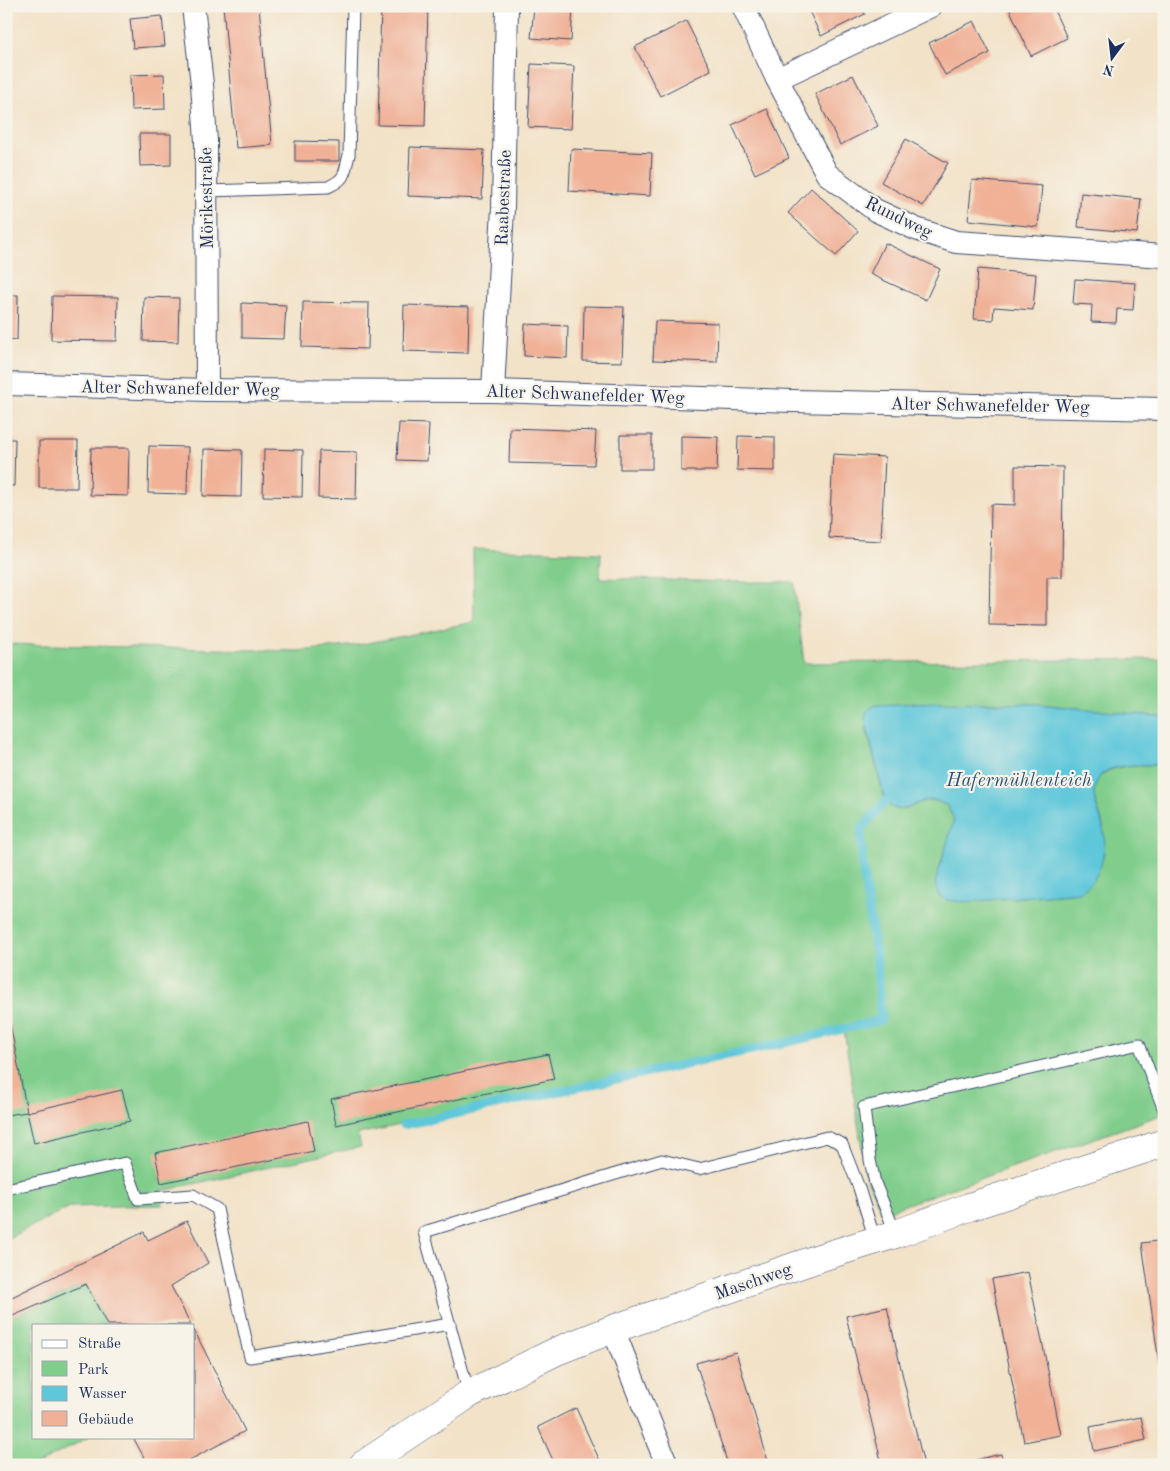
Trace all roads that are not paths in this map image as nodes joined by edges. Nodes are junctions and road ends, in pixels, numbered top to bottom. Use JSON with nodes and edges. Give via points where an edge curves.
{"nodes":[{"id":1,"x":193,"y":6,"type":"edge"},
{"id":2,"x":353,"y":6,"type":"edge"},
{"id":3,"x":507,"y":6,"type":"edge"},
{"id":4,"x":743,"y":6,"type":"edge"},
{"id":5,"x":931,"y":6,"type":"edge"},
{"id":6,"x":777,"y":79,"type":"junction"},
{"id":7,"x":207,"y":191,"type":"junction"},
{"id":8,"x":1164,"y":256,"type":"edge"},
{"id":9,"x":6,"y":384,"type":"edge"},
{"id":10,"x":207,"y":390,"type":"junction"},
{"id":11,"x":493,"y":391,"type":"junction"},
{"id":12,"x":1164,"y":409,"type":"edge"},
{"id":13,"x":1164,"y":1110,"type":"edge"},
{"id":14,"x":1164,"y":1143,"type":"edge"},
{"id":15,"x":6,"y":1188,"type":"edge"},
{"id":16,"x":886,"y":1237,"type":"junction"},
{"id":17,"x":450,"y":1324,"type":"junction"},
{"id":18,"x":613,"y":1329,"type":"junction"},
{"id":19,"x":469,"y":1394,"type":"junction"},
{"id":20,"x":363,"y":1465,"type":"edge"},
{"id":21,"x":667,"y":1465,"type":"edge"}],
"edges":[{"from":1,"to":7,"type":"street","name":"Mörikestraße","via":[[202,84]]},
{"from":2,"to":7,"type":"lane","via":[[349,155],[339,182],[328,187]]},
{"from":3,"to":11,"type":"street","name":"Raabestraße","via":[[503,208]]},
{"from":4,"to":6,"type":"street","name":"Rundweg"},
{"from":5,"to":6,"type":"street"},
{"from":6,"to":8,"type":"street","name":"Rundweg","via":[[827,174],[875,210],[916,229],[956,242]]},
{"from":7,"to":10,"type":"street","name":"Mörikestraße"},
{"from":9,"to":10,"type":"street","name":"Alter Schwanefelder Weg"},
{"from":10,"to":11,"type":"street","name":"Alter Schwanefelder Weg"},
{"from":11,"to":12,"type":"street","name":"Alter Schwanefelder Weg","via":[[792,402]]},
{"from":13,"to":16,"type":"lane","via":[[1139,1044],[864,1107],[870,1160]]},
{"from":14,"to":16,"type":"street","name":"Maschweg"},
{"from":15,"to":17,"type":"lane","via":[[125,1163],[138,1199],[193,1194],[217,1209],[250,1357]]},
{"from":16,"to":17,"type":"lane","via":[[859,1188],[842,1144],[827,1137],[699,1169],[662,1160],[424,1232]]},
{"from":16,"to":18,"type":"street","name":"Maschweg"},
{"from":17,"to":19,"type":"lane"},
{"from":18,"to":19,"type":"street","name":"Maschweg","via":[[557,1351]]},
{"from":18,"to":21,"type":"street"},
{"from":19,"to":20,"type":"street","name":"Maschweg"}]}
